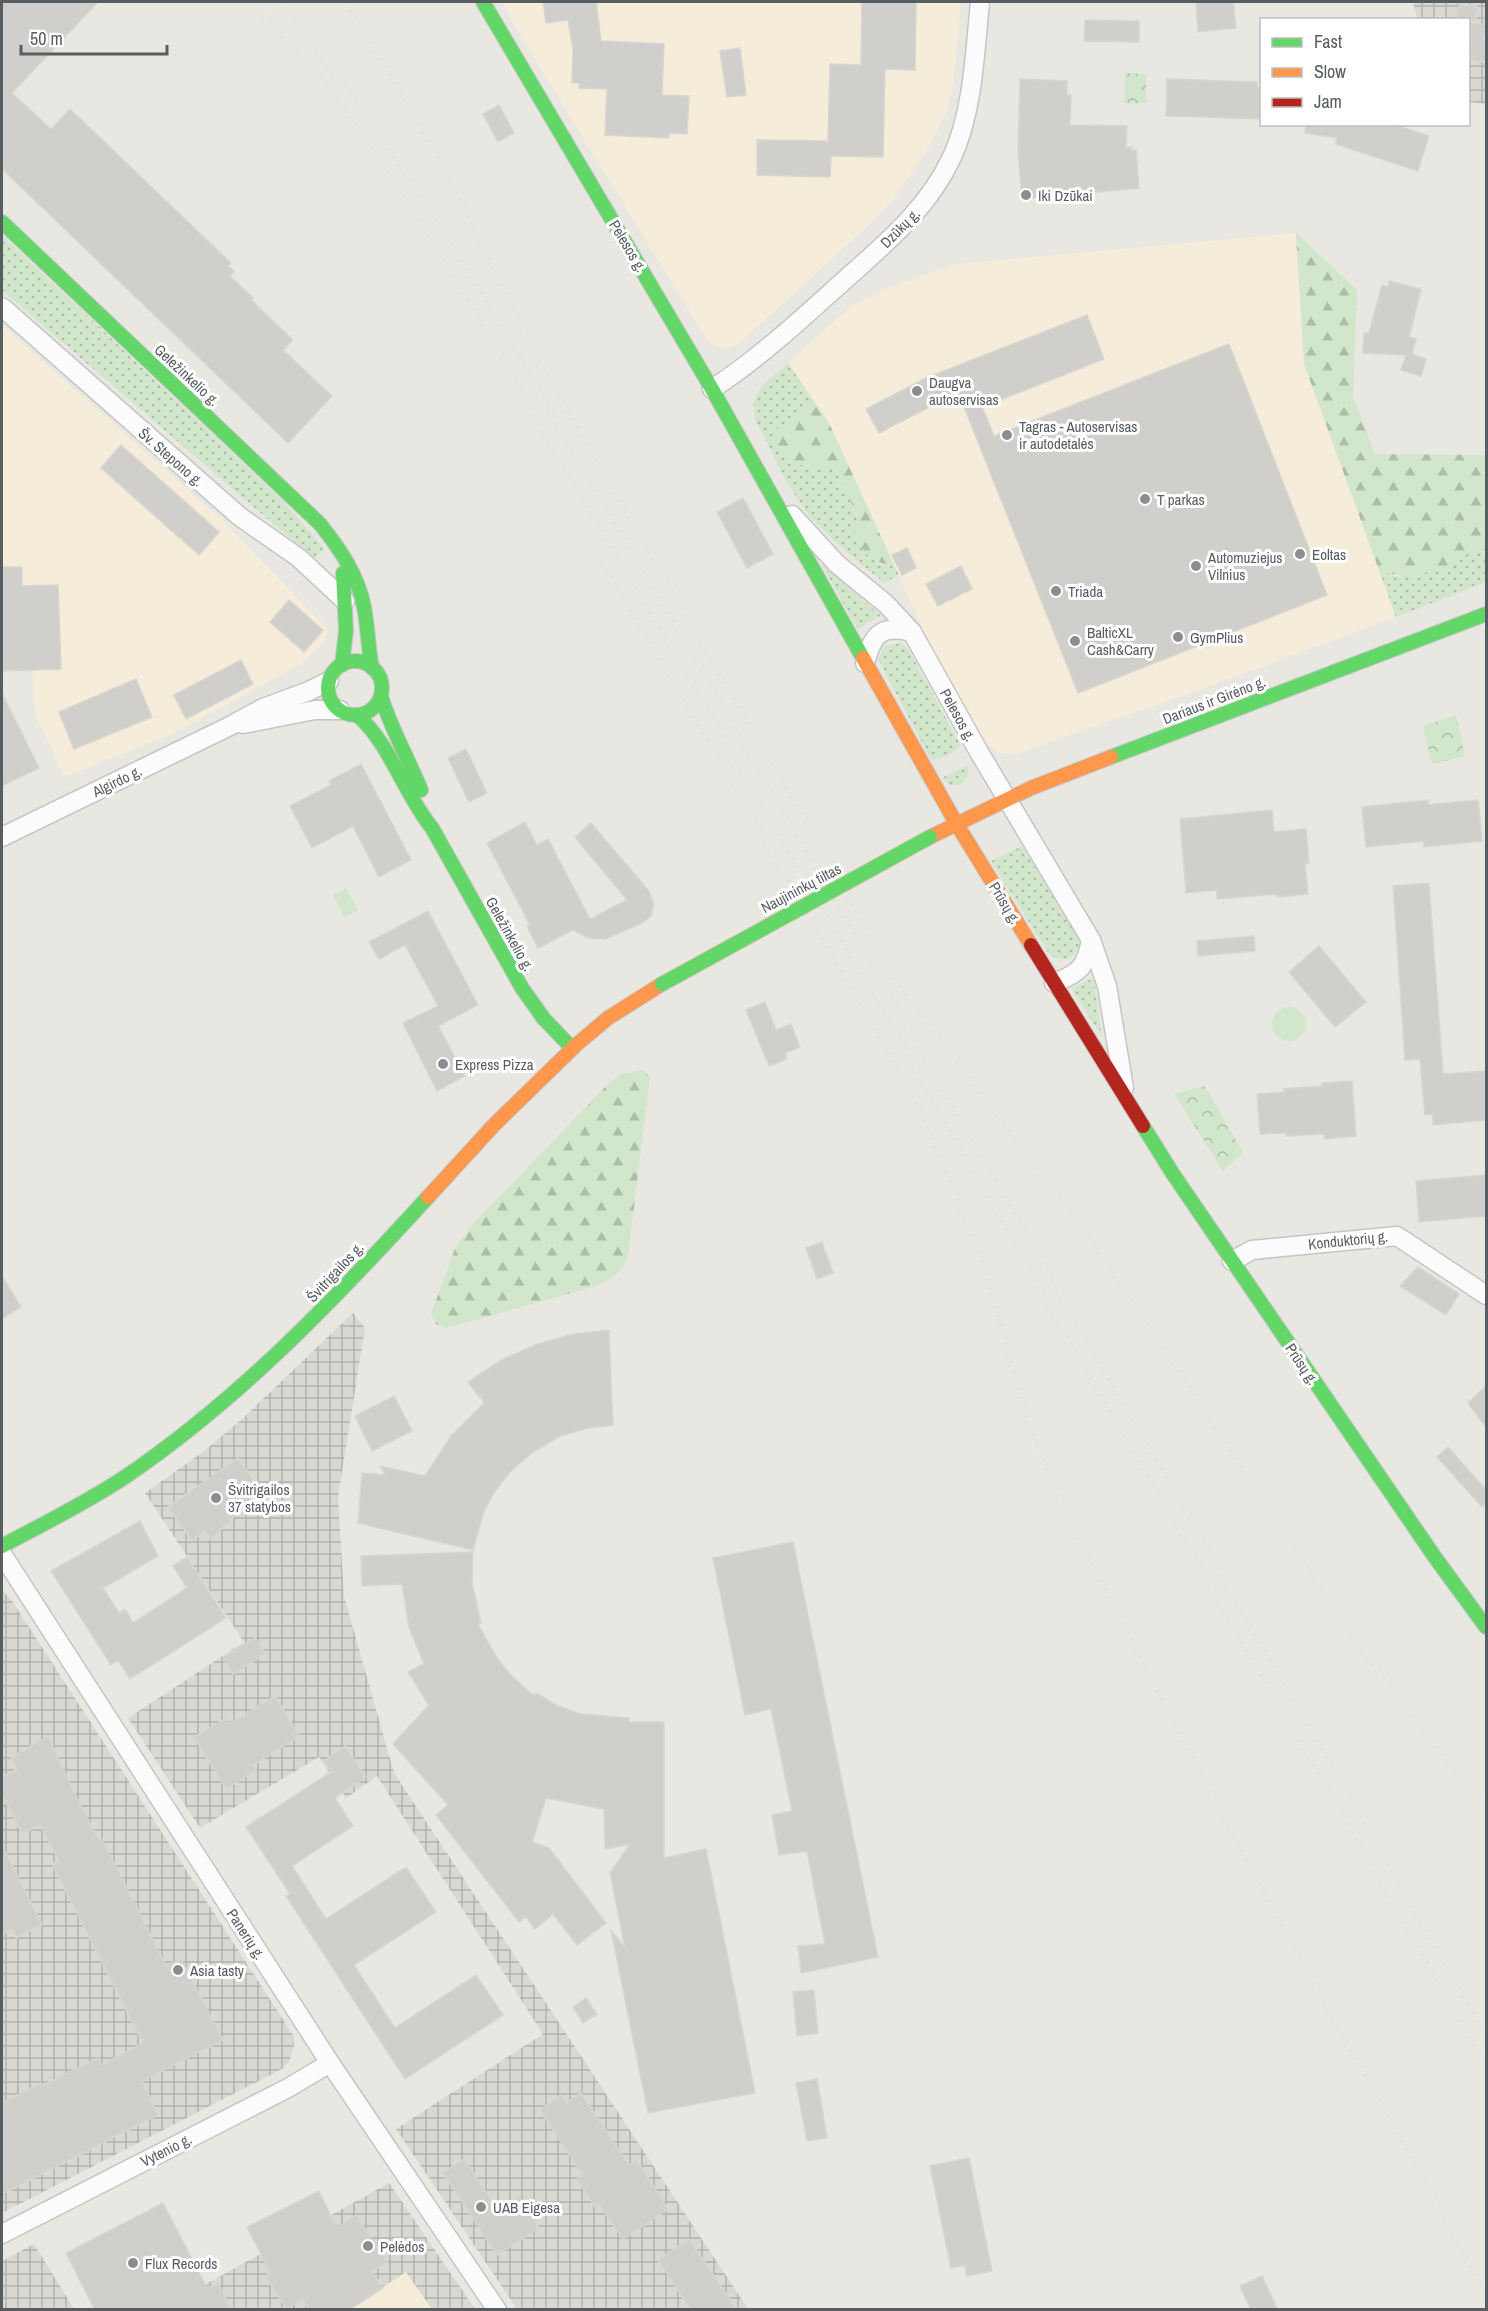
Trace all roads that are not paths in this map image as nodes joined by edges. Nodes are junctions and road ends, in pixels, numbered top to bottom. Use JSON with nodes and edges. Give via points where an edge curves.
{"nodes":[{"id":1,"x":483,"y":2,"type":"edge"},
{"id":2,"x":980,"y":2,"type":"edge"},
{"id":3,"x":2,"y":222,"type":"edge"},
{"id":4,"x":2,"y":307,"type":"edge"},
{"id":5,"x":712,"y":389,"type":"junction"},
{"id":6,"x":771,"y":492,"type":"junction"},
{"id":7,"x":343,"y":558,"type":"junction"},
{"id":8,"x":345,"y":601,"type":"junction"},
{"id":9,"x":1486,"y":614,"type":"edge"},
{"id":10,"x":912,"y":632,"type":"junction"},
{"id":11,"x":865,"y":663,"type":"junction"},
{"id":12,"x":342,"y":665,"type":"junction"},
{"id":13,"x":372,"y":668,"type":"junction"},
{"id":14,"x":329,"y":681,"type":"junction"},
{"id":15,"x":381,"y":696,"type":"junction"},
{"id":16,"x":349,"y":713,"type":"junction"},
{"id":17,"x":232,"y":725,"type":"junction"},
{"id":18,"x":1005,"y":798,"type":"junction"},
{"id":19,"x":956,"y":823,"type":"junction"},
{"id":20,"x":432,"y":828,"type":"junction"},
{"id":21,"x":2,"y":837,"type":"edge"},
{"id":22,"x":1091,"y":940,"type":"junction"},
{"id":23,"x":1054,"y":983,"type":"junction"},
{"id":24,"x":662,"y":984,"type":"joint"},
{"id":25,"x":572,"y":1048,"type":"junction"},
{"id":26,"x":1125,"y":1096,"type":"junction"},
{"id":27,"x":1232,"y":1261,"type":"junction"},
{"id":28,"x":1486,"y":1295,"type":"edge"},
{"id":29,"x":2,"y":1546,"type":"edge"},
{"id":30,"x":2,"y":1554,"type":"edge"},
{"id":31,"x":1486,"y":1627,"type":"edge"},
{"id":32,"x":330,"y":2063,"type":"junction"},
{"id":33,"x":2,"y":2234,"type":"edge"},
{"id":34,"x":497,"y":2310,"type":"edge"}],
"edges":[{"from":1,"to":5,"type":"main road","name":"Pelesos g."},
{"from":2,"to":5,"type":"street","name":"Dzūkų g.","via":[[964,122],[953,156],[938,184],[921,208],[785,334]]},
{"from":3,"to":7,"type":"main road","name":"Geležinkelio g.","via":[[311,514]]},
{"from":4,"to":8,"type":"street","name":"Šv. Stepono g.","via":[[239,516],[299,558]]},
{"from":5,"to":6,"type":"main road","name":"Pelesos g."},
{"from":6,"to":10,"type":"street","name":"Pelesos g.","via":[[837,564],[886,604]]},
{"from":6,"to":11,"type":"main road","name":"Pelesos g."},
{"from":7,"to":8,"type":"main road","name":"Geležinkelio g."},
{"from":7,"to":13,"type":"main road","name":"Geležinkelio g.","via":[[360,591]]},
{"from":8,"to":12,"type":"main road","name":"Geležinkelio g.","via":[[347,639]]},
{"from":9,"to":18,"type":"main road","name":"Dariaus ir Girėno g."},
{"from":10,"to":11,"type":"street","via":[[891,629],[877,635]]},
{"from":10,"to":18,"type":"street","name":"Pelesos g."},
{"from":11,"to":19,"type":"main road","name":"Pelesos g."},
{"from":12,"to":13,"type":"main road","via":[[357,662]]},
{"from":12,"to":14,"type":"main road"},
{"from":13,"to":15,"type":"main road","via":[[381,681]]},
{"from":14,"to":16,"type":"main road","via":[[330,698]]},
{"from":14,"to":17,"type":"street","name":"Algirdo g."},
{"from":15,"to":16,"type":"main road","via":[[372,710]]},
{"from":15,"to":20,"type":"main road","name":"Geležinkelio g.","via":[[389,722],[416,776]]},
{"from":16,"to":17,"type":"street","name":"Algirdo g.","via":[[315,710]]},
{"from":16,"to":20,"type":"main road","name":"Geležinkelio g.","via":[[371,728]]},
{"from":17,"to":21,"type":"street","name":"Algirdo g."},
{"from":18,"to":19,"type":"main road","name":"Dariaus ir Girėno g."},
{"from":18,"to":22,"type":"street","name":"Prūsų g."},
{"from":19,"to":23,"type":"main road","name":"Prūsų g."},
{"from":19,"to":24,"type":"main road","name":"Naujininkų tiltas","bridge":true},
{"from":20,"to":25,"type":"main road","name":"Geležinkelio g.","via":[[522,988]]},
{"from":22,"to":23,"type":"street","via":[[1087,958],[1076,975]]},
{"from":22,"to":26,"type":"street","name":"Prūsų g.","via":[[1107,986]]},
{"from":23,"to":26,"type":"main road","name":"Prūsų g."},
{"from":24,"to":25,"type":"main road","name":"Švitrigailos g.","via":[[610,1017]]},
{"from":25,"to":29,"type":"main road","name":"Švitrigailos g.","via":[[493,1126],[347,1284],[250,1379],[124,1477]]},
{"from":26,"to":27,"type":"main road","name":"Prūsų g."},
{"from":27,"to":28,"type":"street","name":"Konduktorių g.","via":[[1252,1250],[1397,1236]]},
{"from":27,"to":31,"type":"main road","name":"Prūsų g."},
{"from":30,"to":32,"type":"street","name":"Panerių g."},
{"from":32,"to":33,"type":"street","name":"Vytenio g."},
{"from":32,"to":34,"type":"street","name":"Panerių g."}]}
